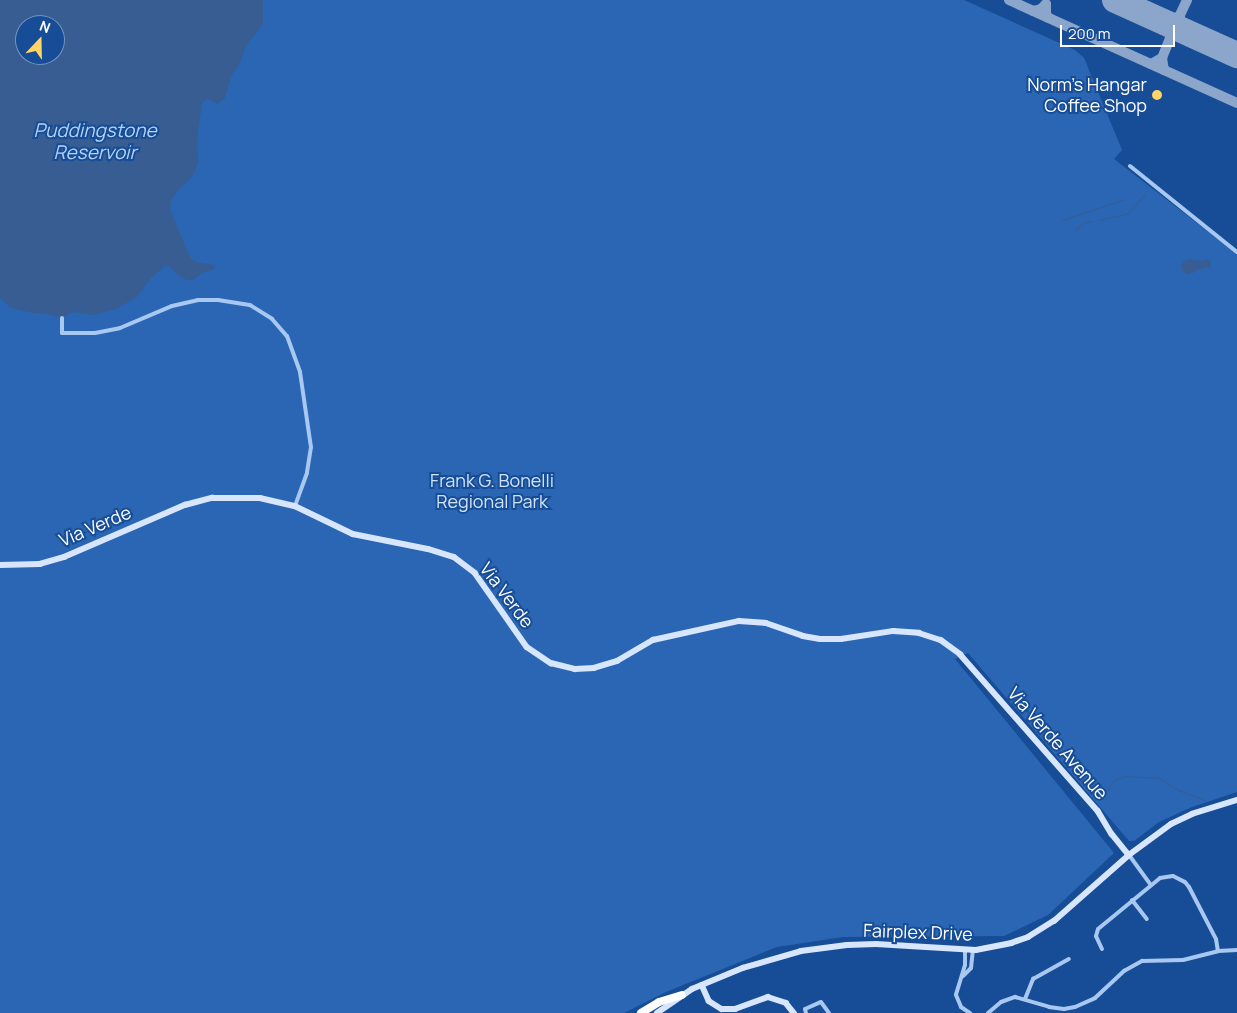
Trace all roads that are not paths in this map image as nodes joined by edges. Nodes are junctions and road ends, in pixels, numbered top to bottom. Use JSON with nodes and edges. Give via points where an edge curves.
{"nodes":[{"id":1,"x":1130,"y":166,"type":"dead end"},
{"id":2,"x":1237,"y":252,"type":"edge"},
{"id":3,"x":62,"y":318,"type":"dead end"},
{"id":4,"x":295,"y":506,"type":"junction"},
{"id":5,"x":0,"y":565,"type":"edge"},
{"id":6,"x":960,"y":654,"type":"joint"},
{"id":7,"x":1237,"y":800,"type":"edge"},
{"id":8,"x":1129,"y":854,"type":"junction"},
{"id":9,"x":1151,"y":885,"type":"junction"},
{"id":10,"x":1132,"y":900,"type":"junction"},
{"id":11,"x":1146,"y":919,"type":"dead end"},
{"id":12,"x":1102,"y":949,"type":"dead end"},
{"id":13,"x":965,"y":950,"type":"junction"},
{"id":14,"x":973,"y":950,"type":"junction"},
{"id":15,"x":1237,"y":950,"type":"edge"},
{"id":16,"x":1218,"y":951,"type":"junction"},
{"id":17,"x":1069,"y":959,"type":"dead end"},
{"id":18,"x":965,"y":965,"type":"junction"},
{"id":19,"x":971,"y":966,"type":"junction"},
{"id":20,"x":963,"y":976,"type":"junction"},
{"id":21,"x":702,"y":985,"type":"junction"},
{"id":22,"x":682,"y":995,"type":"junction"},
{"id":23,"x":1025,"y":999,"type":"junction"},
{"id":24,"x":1049,"y":1007,"type":"junction"},
{"id":25,"x":641,"y":1013,"type":"edge"},
{"id":26,"x":657,"y":1013,"type":"edge"},
{"id":27,"x":794,"y":1013,"type":"edge"},
{"id":28,"x":806,"y":1013,"type":"edge"},
{"id":29,"x":829,"y":1013,"type":"edge"},
{"id":30,"x":970,"y":1013,"type":"edge"},
{"id":31,"x":988,"y":1013,"type":"edge"},
{"id":32,"x":1045,"y":1013,"type":"edge"}],
"edges":[{"from":1,"to":2,"type":"street"},
{"from":3,"to":4,"type":"street","via":[[62,333],[95,333],[120,328],[172,306],[198,300],[218,300],[250,305],[272,319],[287,336],[300,372],[311,447],[307,473]]},
{"from":4,"to":5,"type":"main road","name":"Via Verde","via":[[260,498],[212,498],[168,512],[64,557],[40,564]]},
{"from":4,"to":6,"type":"main road","name":"Via Verde","via":[[353,534],[454,557],[475,572],[527,647],[551,662],[575,669],[594,668],[617,661],[654,640],[739,620],[766,623],[820,639],[893,631],[919,633],[941,640]]},
{"from":6,"to":8,"type":"main road","name":"Via Verde Avenue","via":[[1098,811]]},
{"from":7,"to":8,"type":"main road","name":"Fairplex Drive","via":[[1171,824]]},
{"from":8,"to":9,"type":"street"},
{"from":8,"to":14,"type":"main road","name":"Fairplex Drive","via":[[1042,930],[1011,943]]},
{"from":9,"to":10,"type":"street"},
{"from":9,"to":16,"type":"street","via":[[1166,876],[1185,882],[1216,939]]},
{"from":10,"to":11,"type":"street"},
{"from":10,"to":12,"type":"street","via":[[1098,929],[1096,936]]},
{"from":13,"to":14,"type":"main road","name":"Fairplex Drive"},
{"from":13,"to":18,"type":"street"},
{"from":13,"to":21,"type":"main road","name":"Fairplex Drive","via":[[876,944],[823,947],[772,958]]},
{"from":14,"to":19,"type":"street"},
{"from":15,"to":16,"type":"street"},
{"from":16,"to":24,"type":"street","via":[[1183,960],[1142,961],[1124,970],[1085,1004],[1064,1009]]},
{"from":17,"to":23,"type":"street","via":[[1034,978]]},
{"from":18,"to":19,"type":"street"},
{"from":18,"to":20,"type":"street"},
{"from":19,"to":20,"type":"street"},
{"from":20,"to":30,"type":"street","via":[[957,999],[961,1007]]},
{"from":21,"to":22,"type":"main road","name":"Fairplex Drive"},
{"from":21,"to":27,"type":"main road","via":[[710,1001],[722,1008],[735,1009],[768,997],[786,1003]]},
{"from":22,"to":25,"type":"highway","via":[[659,1002]]},
{"from":22,"to":26,"type":"main road","name":"Fairplex Drive"},
{"from":23,"to":24,"type":"street"},
{"from":23,"to":31,"type":"street","via":[[1008,999]]},
{"from":24,"to":32,"type":"street"},
{"from":28,"to":29,"type":"street","via":[[805,1009],[822,1002]]}]}
